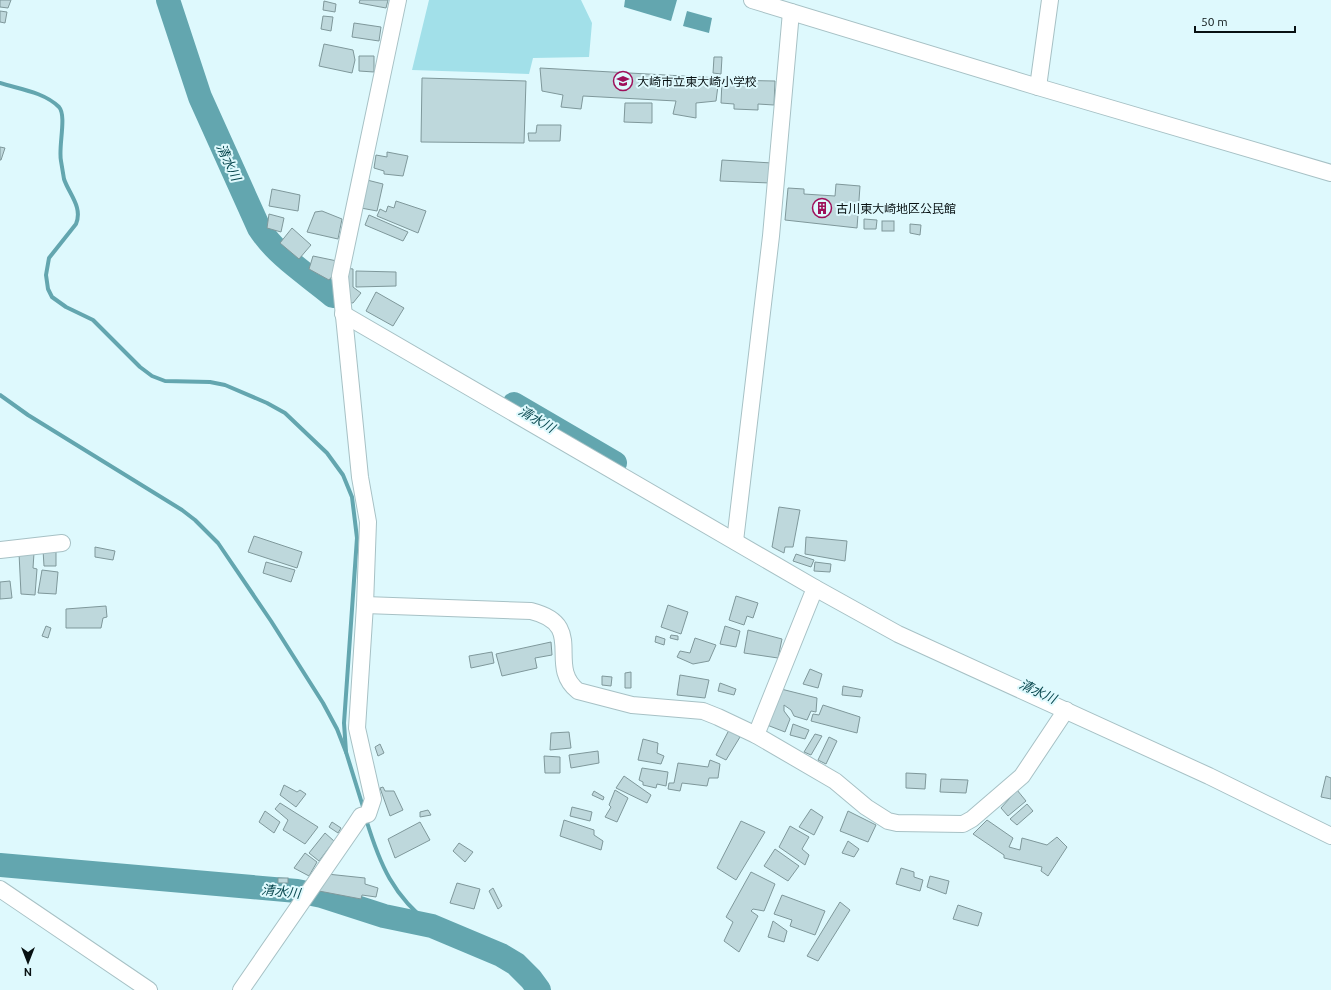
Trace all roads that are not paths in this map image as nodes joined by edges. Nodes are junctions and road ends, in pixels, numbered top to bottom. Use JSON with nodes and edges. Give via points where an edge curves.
{"nodes":[{"id":1,"x":398,"y":0,"type":"edge"},
{"id":2,"x":752,"y":0,"type":"edge"},
{"id":3,"x":1050,"y":0,"type":"edge"},
{"id":4,"x":791,"y":12,"type":"junction"},
{"id":5,"x":1038,"y":87,"type":"junction"},
{"id":6,"x":1331,"y":173,"type":"edge"},
{"id":7,"x":343,"y":314,"type":"junction"},
{"id":8,"x":735,"y":541,"type":"junction"},
{"id":9,"x":62,"y":543,"type":"dead end"},
{"id":10,"x":0,"y":550,"type":"edge"},
{"id":11,"x":816,"y":588,"type":"junction"},
{"id":12,"x":366,"y":605,"type":"junction"},
{"id":13,"x":1066,"y":710,"type":"junction"},
{"id":14,"x":756,"y":735,"type":"junction"},
{"id":15,"x":1331,"y":836,"type":"edge"},
{"id":16,"x":0,"y":890,"type":"edge"},
{"id":17,"x":149,"y":990,"type":"edge"},
{"id":18,"x":241,"y":990,"type":"edge"}],
"edges":[{"from":1,"to":7,"type":"street","via":[[340,276]]},
{"from":2,"to":4,"type":"street"},
{"from":3,"to":5,"type":"street"},
{"from":4,"to":5,"type":"street"},
{"from":4,"to":8,"type":"street","via":[[771,236]]},
{"from":5,"to":6,"type":"street"},
{"from":7,"to":8,"type":"street"},
{"from":7,"to":12,"type":"street","via":[[360,477],[368,522]]},
{"from":8,"to":11,"type":"street"},
{"from":9,"to":10,"type":"street"},
{"from":11,"to":13,"type":"street","via":[[898,634]]},
{"from":11,"to":14,"type":"street"},
{"from":12,"to":14,"type":"street","via":[[531,611],[546,614],[561,630],[566,677],[578,691],[632,705],[703,711]]},
{"from":12,"to":18,"type":"street","via":[[357,728],[373,799]]},
{"from":13,"to":14,"type":"street","via":[[1022,776],[972,819],[962,824],[888,821],[866,807],[835,781]]},
{"from":13,"to":15,"type":"street"},
{"from":16,"to":17,"type":"street"}]}
